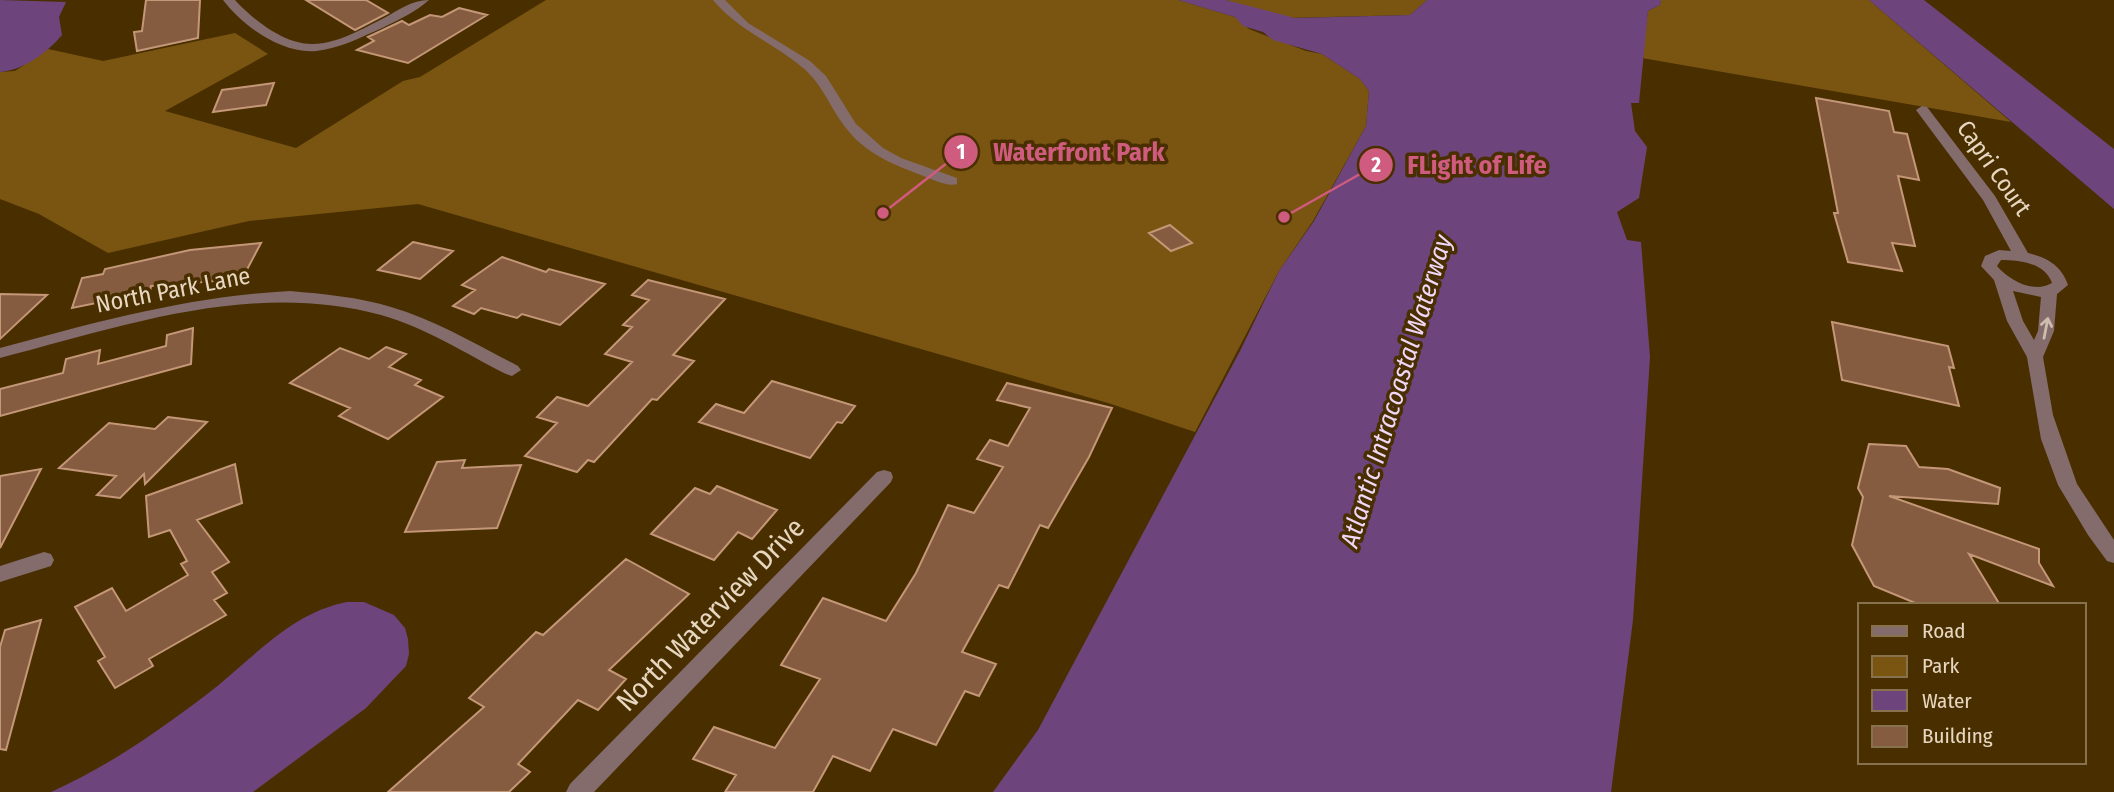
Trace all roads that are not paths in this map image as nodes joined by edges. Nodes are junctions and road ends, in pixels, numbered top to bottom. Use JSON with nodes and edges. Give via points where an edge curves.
{"nodes":[{"id":1,"x":229,"y":0,"type":"edge"},
{"id":2,"x":423,"y":0,"type":"edge"},
{"id":3,"x":719,"y":0,"type":"edge"},
{"id":4,"x":1922,"y":110,"type":"dead end"},
{"id":5,"x":952,"y":181,"type":"dead end"},
{"id":6,"x":2022,"y":257,"type":"junction"},
{"id":7,"x":2001,"y":279,"type":"junction"},
{"id":8,"x":2049,"y":291,"type":"junction"},
{"id":9,"x":0,"y":353,"type":"edge"},
{"id":10,"x":2035,"y":357,"type":"junction"},
{"id":11,"x":512,"y":370,"type":"dead end"},
{"id":12,"x":884,"y":477,"type":"dead end"},
{"id":13,"x":2114,"y":555,"type":"edge"},
{"id":14,"x":44,"y":559,"type":"dead end"},
{"id":15,"x":0,"y":574,"type":"edge"},
{"id":16,"x":578,"y":792,"type":"edge"}],
"edges":[{"from":1,"to":2,"type":"street","via":[[255,25],[313,48],[382,23]]},
{"from":3,"to":5,"type":"street","via":[[744,25],[822,79],[851,126],[878,151]]},
{"from":4,"to":6,"type":"street","name":"Capri Court","via":[[1990,199]]},
{"from":6,"to":7,"type":"street","name":"Capri Court","via":[[1990,259],[1989,266]]},
{"from":6,"to":8,"type":"street","name":"Capri Court","via":[[2045,265],[2059,278],[2060,285]]},
{"from":7,"to":8,"type":"street","via":[[2025,289]]},
{"from":7,"to":10,"type":"street","name":"Capri Court","via":[[2015,321]]},
{"from":10,"to":8,"type":"street","name":"Capri Court","one_way":true,"via":[[2046,331]]},
{"from":9,"to":11,"type":"street","name":"North Park Lane","via":[[205,303],[300,296],[348,301],[387,312]]},
{"from":10,"to":13,"type":"street","name":"Capri Court","via":[[2049,443],[2081,510]]},
{"from":12,"to":16,"type":"street","name":"North Waterview Drive"},
{"from":14,"to":15,"type":"street"}]}
